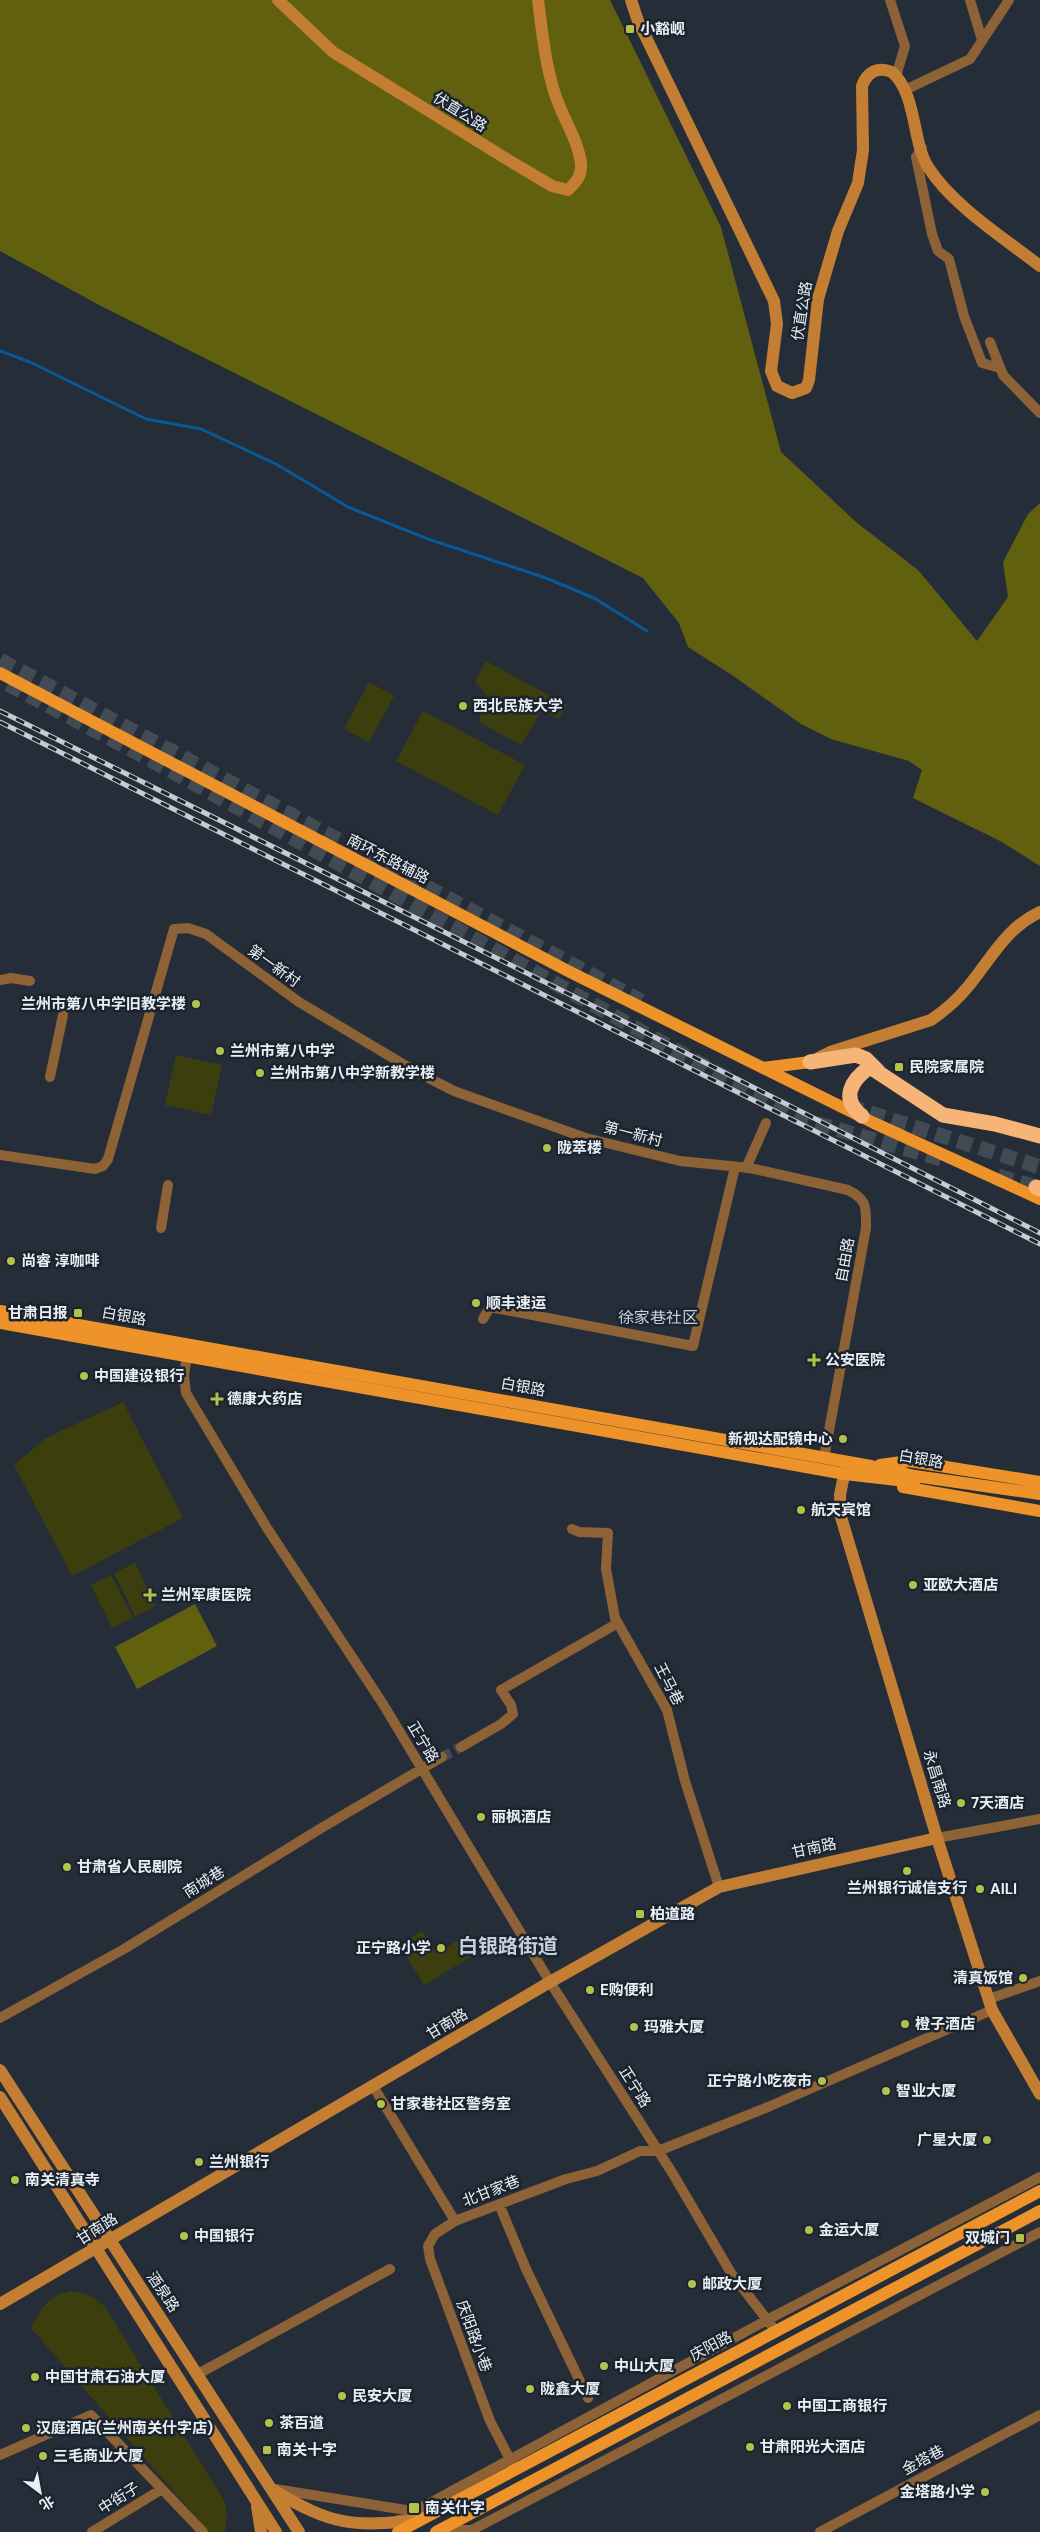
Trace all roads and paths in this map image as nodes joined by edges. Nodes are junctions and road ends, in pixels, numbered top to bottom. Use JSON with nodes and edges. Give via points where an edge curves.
{"nodes":[{"id":1,"x":278,"y":0,"type":"edge"},
{"id":2,"x":538,"y":0,"type":"edge"},
{"id":3,"x":631,"y":0,"type":"edge"},
{"id":4,"x":890,"y":0,"type":"edge"},
{"id":5,"x":970,"y":0,"type":"edge"},
{"id":6,"x":1009,"y":0,"type":"edge"},
{"id":7,"x":982,"y":40,"type":"junction"},
{"id":8,"x":896,"y":76,"type":"junction"},
{"id":9,"x":905,"y":90,"type":"junction"},
{"id":10,"x":922,"y":148,"type":"junction"},
{"id":11,"x":1040,"y":266,"type":"edge"},
{"id":12,"x":990,"y":342,"type":"dead end"},
{"id":13,"x":1000,"y":368,"type":"junction"},
{"id":14,"x":1040,"y":413,"type":"edge"},
{"id":15,"x":0,"y":673,"type":"edge"},
{"id":16,"x":1040,"y":912,"type":"edge"},
{"id":17,"x":0,"y":980,"type":"edge"},
{"id":18,"x":30,"y":980,"type":"dead end"},
{"id":19,"x":63,"y":1015,"type":"dead end"},
{"id":20,"x":810,"y":1062,"type":"junction"},
{"id":21,"x":763,"y":1068,"type":"junction"},
{"id":22,"x":878,"y":1072,"type":"junction"},
{"id":23,"x":50,"y":1077,"type":"dead end"},
{"id":24,"x":862,"y":1116,"type":"junction"},
{"id":25,"x":766,"y":1123,"type":"dead end"},
{"id":26,"x":1040,"y":1136,"type":"edge"},
{"id":27,"x":0,"y":1155,"type":"edge"},
{"id":28,"x":735,"y":1167,"type":"junction"},
{"id":29,"x":746,"y":1168,"type":"junction"},
{"id":30,"x":168,"y":1185,"type":"dead end"},
{"id":31,"x":1039,"y":1192,"type":"edge"},
{"id":32,"x":161,"y":1228,"type":"dead end"},
{"id":33,"x":0,"y":1311,"type":"edge"},
{"id":34,"x":483,"y":1319,"type":"dead end"},
{"id":35,"x":0,"y":1323,"type":"edge"},
{"id":36,"x":187,"y":1349,"type":"junction"},
{"id":37,"x":824,"y":1458,"type":"junction"},
{"id":38,"x":846,"y":1468,"type":"junction"},
{"id":39,"x":870,"y":1472,"type":"junction"},
{"id":40,"x":915,"y":1479,"type":"junction"},
{"id":41,"x":1040,"y":1482,"type":"edge"},
{"id":42,"x":1040,"y":1494,"type":"edge"},
{"id":43,"x":1040,"y":1503,"type":"edge"},
{"id":44,"x":1040,"y":1511,"type":"edge"},
{"id":45,"x":572,"y":1529,"type":"dead end"},
{"id":46,"x":618,"y":1623,"type":"junction"},
{"id":47,"x":461,"y":1747,"type":"tunnel mouth"},
{"id":48,"x":442,"y":1758,"type":"tunnel mouth"},
{"id":49,"x":422,"y":1768,"type":"junction"},
{"id":50,"x":1040,"y":1819,"type":"edge"},
{"id":51,"x":937,"y":1838,"type":"junction"},
{"id":52,"x":719,"y":1886,"type":"junction"},
{"id":53,"x":1040,"y":1981,"type":"edge"},
{"id":54,"x":550,"y":1982,"type":"junction"},
{"id":55,"x":990,"y":2004,"type":"junction"},
{"id":56,"x":0,"y":2018,"type":"edge"},
{"id":57,"x":0,"y":2070,"type":"edge"},
{"id":58,"x":373,"y":2086,"type":"junction"},
{"id":59,"x":1040,"y":2094,"type":"edge"},
{"id":60,"x":0,"y":2097,"type":"edge"},
{"id":61,"x":658,"y":2151,"type":"junction"},
{"id":62,"x":1040,"y":2177,"type":"edge"},
{"id":63,"x":1040,"y":2191,"type":"edge"},
{"id":64,"x":499,"y":2204,"type":"junction"},
{"id":65,"x":1040,"y":2211,"type":"edge"},
{"id":66,"x":455,"y":2221,"type":"junction"},
{"id":67,"x":1040,"y":2232,"type":"edge"},
{"id":68,"x":110,"y":2241,"type":"junction"},
{"id":69,"x":97,"y":2249,"type":"junction"},
{"id":70,"x":390,"y":2269,"type":"dead end"},
{"id":71,"x":0,"y":2304,"type":"edge"},
{"id":72,"x":771,"y":2325,"type":"junction"},
{"id":73,"x":198,"y":2374,"type":"junction"},
{"id":74,"x":588,"y":2398,"type":"dead end"},
{"id":75,"x":1040,"y":2415,"type":"edge"},
{"id":76,"x":0,"y":2455,"type":"edge"},
{"id":77,"x":512,"y":2464,"type":"junction"},
{"id":78,"x":162,"y":2489,"type":"junction"},
{"id":79,"x":271,"y":2489,"type":"junction"},
{"id":80,"x":254,"y":2497,"type":"junction"},
{"id":81,"x":416,"y":2516,"type":"junction"},
{"id":82,"x":396,"y":2527,"type":"edge"},
{"id":83,"x":437,"y":2531,"type":"edge"},
{"id":84,"x":92,"y":2532,"type":"edge"},
{"id":85,"x":204,"y":2532,"type":"edge"},
{"id":86,"x":261,"y":2532,"type":"edge"},
{"id":87,"x":276,"y":2532,"type":"edge"},
{"id":88,"x":299,"y":2532,"type":"edge"},
{"id":89,"x":820,"y":2532,"type":"edge"}],
"edges":[{"from":1,"to":2,"type":"main road","name":"伏直公路","via":[[333,52],[510,162],[552,186],[568,190],[579,179],[581,165],[554,92],[544,52]]},
{"from":3,"to":8,"type":"main road","name":"伏直公路","via":[[638,21],[774,301],[777,324],[771,371],[777,386],[792,393],[806,388],[809,380],[818,299],[838,231],[858,183],[863,150],[864,80],[879,69]]},
{"from":4,"to":8,"type":"street","via":[[905,46]]},
{"from":5,"to":7,"type":"street"},
{"from":6,"to":7,"type":"street"},
{"from":7,"to":9,"type":"street","via":[[970,59]]},
{"from":8,"to":9,"type":"main road"},
{"from":9,"to":10,"type":"main road"},
{"from":10,"to":11,"type":"main road","via":[[927,166],[949,194]]},
{"from":10,"to":13,"type":"street","via":[[916,157],[918,172],[938,251],[949,259],[964,316],[982,363]]},
{"from":12,"to":13,"type":"street"},
{"from":13,"to":14,"type":"street","via":[[1012,386]]},
{"from":15,"to":21,"type":"main road","name":"南环东路辅路","via":[[562,968]]},
{"from":16,"to":20,"type":"main road","via":[[1026,918],[1008,934],[966,989],[931,1020],[830,1052]]},
{"from":17,"to":18,"type":"street"},
{"from":19,"to":23,"type":"street"},
{"from":20,"to":21,"type":"main road"},
{"from":20,"to":22,"type":"highway","via":[[856,1055],[866,1059]]},
{"from":21,"to":24,"type":"main road","name":"南环东路辅路"},
{"from":22,"to":24,"type":"highway","via":[[870,1067],[856,1078],[852,1086],[850,1100],[853,1109]]},
{"from":22,"to":26,"type":"highway","via":[[943,1115]]},
{"from":24,"to":31,"type":"main road","name":"南环东路辅路","via":[[982,1174]]},
{"from":25,"to":29,"type":"street"},
{"from":27,"to":28,"type":"street","name":"第一新村","via":[[95,1169],[103,1166],[108,1159],[174,929],[188,928],[206,934],[305,1006],[454,1091],[586,1138],[680,1161]]},
{"from":28,"to":29,"type":"street","name":"自由路"},
{"from":28,"to":34,"type":"street","via":[[693,1346],[490,1307]]},
{"from":29,"to":37,"type":"street","name":"自由路","via":[[848,1190],[867,1207],[866,1228]]},
{"from":30,"to":32,"type":"street"},
{"from":33,"to":36,"type":"main road","name":"白银路"},
{"from":35,"to":36,"type":"main road","name":"白银路"},
{"from":36,"to":37,"type":"main road","name":"白银路"},
{"from":36,"to":38,"type":"main road","name":"白银路"},
{"from":36,"to":49,"type":"street","name":"正宁路","via":[[186,1393],[267,1528]]},
{"from":37,"to":38,"type":"main road","name":"白银路"},
{"from":38,"to":39,"type":"main road","name":"白银路"},
{"from":38,"to":51,"type":"main road","name":"永昌南路","via":[[840,1495],[841,1517]]},
{"from":39,"to":40,"type":"main road","name":"白银路"},
{"from":39,"to":41,"type":"main road","via":[[909,1461]]},
{"from":39,"to":44,"type":"main road","via":[[908,1488]]},
{"from":40,"to":42,"type":"main road","name":"白银路"},
{"from":40,"to":43,"type":"main road","name":"白银路"},
{"from":45,"to":46,"type":"street","name":"王马巷","via":[[608,1533],[606,1569]]},
{"from":46,"to":47,"type":"street","via":[[501,1690],[513,1714]]},
{"from":46,"to":52,"type":"street","name":"王马巷","via":[[667,1710]]},
{"from":48,"to":49,"type":"street","name":"南城巷"},
{"from":49,"to":54,"type":"street","name":"正宁路"},
{"from":49,"to":56,"type":"street","name":"南城巷","via":[[124,1949]]},
{"from":50,"to":51,"type":"street"},
{"from":51,"to":52,"type":"main road","name":"甘南路"},
{"from":51,"to":55,"type":"main road","name":"永昌南路"},
{"from":52,"to":54,"type":"main road","name":"甘南路"},
{"from":53,"to":55,"type":"street"},
{"from":54,"to":58,"type":"main road","name":"甘南路"},
{"from":54,"to":61,"type":"street","name":"正宁路"},
{"from":55,"to":59,"type":"main road","name":"永昌南路"},
{"from":55,"to":61,"type":"street","via":[[768,2107]]},
{"from":57,"to":68,"type":"main road","name":"酒泉路"},
{"from":58,"to":66,"type":"street","name":"北甘家巷"},
{"from":58,"to":68,"type":"main road","name":"甘南路"},
{"from":60,"to":69,"type":"main road"},
{"from":61,"to":64,"type":"street","name":"北甘家巷","via":[[640,2151],[597,2171]]},
{"from":61,"to":72,"type":"street","name":"正宁路","via":[[730,2273]]},
{"from":62,"to":72,"type":"street"},
{"from":63,"to":72,"type":"main road","name":"庆阳路"},
{"from":64,"to":66,"type":"street","name":"北甘家巷"},
{"from":64,"to":74,"type":"street","via":[[526,2269]]},
{"from":65,"to":83,"type":"main road"},
{"from":66,"to":77,"type":"street","name":"庆阳路小巷","via":[[435,2234],[428,2246],[430,2259],[490,2421]]},
{"from":67,"to":83,"type":"street","via":[[472,2530]]},
{"from":68,"to":69,"type":"main road","name":"甘南路"},
{"from":68,"to":73,"type":"main road","name":"酒泉路"},
{"from":69,"to":71,"type":"main road","name":"甘南路"},
{"from":69,"to":80,"type":"main road"},
{"from":70,"to":73,"type":"street"},
{"from":72,"to":77,"type":"main road","name":"庆阳路"},
{"from":73,"to":79,"type":"main road","name":"酒泉路"},
{"from":75,"to":89,"type":"street","name":"金塔巷"},
{"from":76,"to":78,"type":"street","via":[[91,2415]]},
{"from":77,"to":81,"type":"main road","name":"庆阳路"},
{"from":78,"to":84,"type":"street","name":"中街子"},
{"from":78,"to":85,"type":"street"},
{"from":79,"to":81,"type":"street"},
{"from":79,"to":82,"type":"main road","via":[[315,2514],[339,2522]]},
{"from":79,"to":88,"type":"main road","name":"酒泉路"},
{"from":80,"to":86,"type":"main road"},
{"from":80,"to":87,"type":"main road"},
{"from":81,"to":82,"type":"main road","name":"庆阳路"}]}
